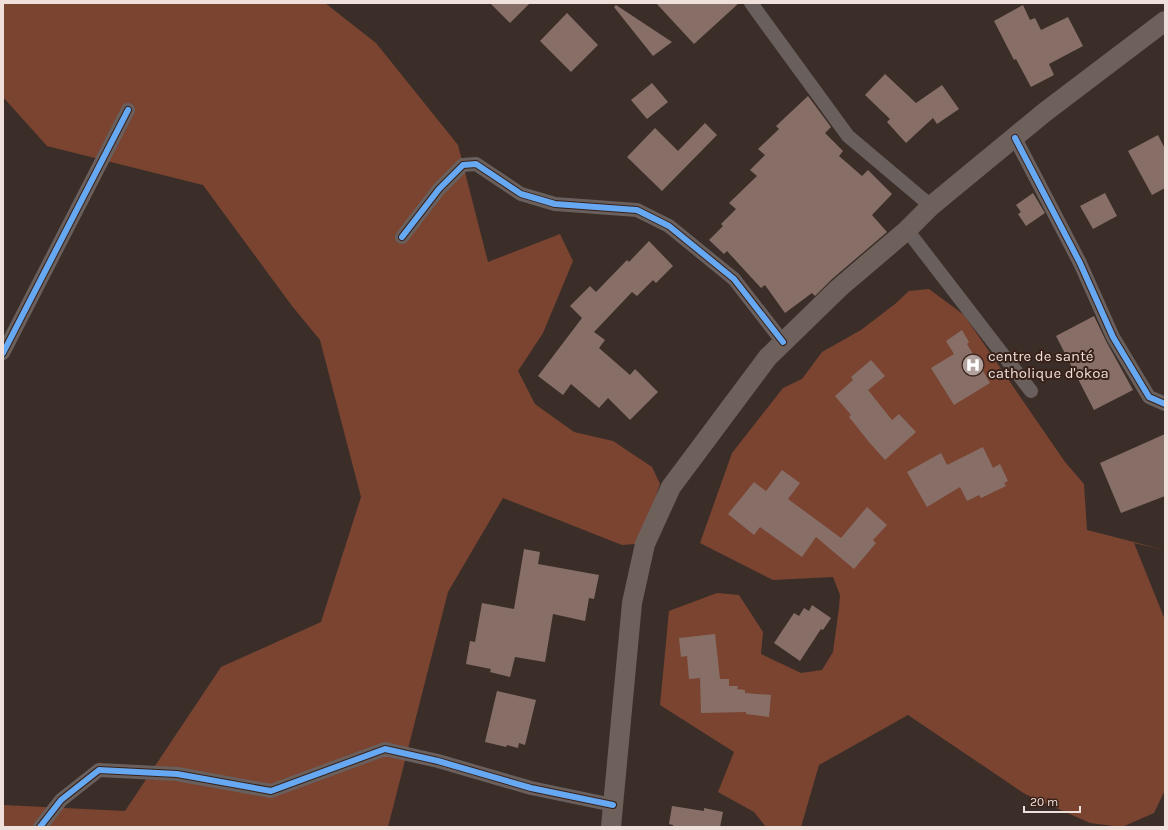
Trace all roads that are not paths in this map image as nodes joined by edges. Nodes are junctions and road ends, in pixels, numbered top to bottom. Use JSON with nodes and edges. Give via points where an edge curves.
{"nodes":[{"id":1,"x":752,"y":3,"type":"edge"},
{"id":2,"x":1165,"y":21,"type":"edge"},
{"id":3,"x":128,"y":110,"type":"dead end"},
{"id":4,"x":1015,"y":138,"type":"junction"},
{"id":5,"x":931,"y":206,"type":"junction"},
{"id":6,"x":907,"y":230,"type":"junction"},
{"id":7,"x":402,"y":237,"type":"dead end"},
{"id":8,"x":7,"y":336,"type":"edge"},
{"id":9,"x":783,"y":342,"type":"junction"},
{"id":10,"x":3,"y":353,"type":"edge"},
{"id":11,"x":1031,"y":391,"type":"dead end"},
{"id":12,"x":1165,"y":404,"type":"edge"},
{"id":13,"x":613,"y":805,"type":"junction"},
{"id":14,"x":40,"y":827,"type":"edge"},
{"id":15,"x":611,"y":827,"type":"edge"}],
"edges":[{"from":1,"to":5,"type":"street","via":[[848,136]]},
{"from":2,"to":4,"type":"main road","via":[[1045,112]]},
{"from":3,"to":8,"type":"street"},
{"from":4,"to":5,"type":"main road"},
{"from":4,"to":12,"type":"street","via":[[1080,263],[1114,337],[1149,397]]},
{"from":5,"to":6,"type":"main road"},
{"from":6,"to":9,"type":"main road","via":[[839,288]]},
{"from":6,"to":11,"type":"street"},
{"from":7,"to":9,"type":"street","via":[[439,189],[463,165],[476,164],[522,194],[555,204],[637,210],[669,226],[734,280]]},
{"from":8,"to":10,"type":"street"},
{"from":9,"to":13,"type":"main road","via":[[768,357],[671,487],[645,544],[632,603]]},
{"from":13,"to":14,"type":"street","via":[[531,788],[438,761],[385,749],[270,791],[177,774],[99,770],[61,800]]},
{"from":13,"to":15,"type":"main road"}]}
